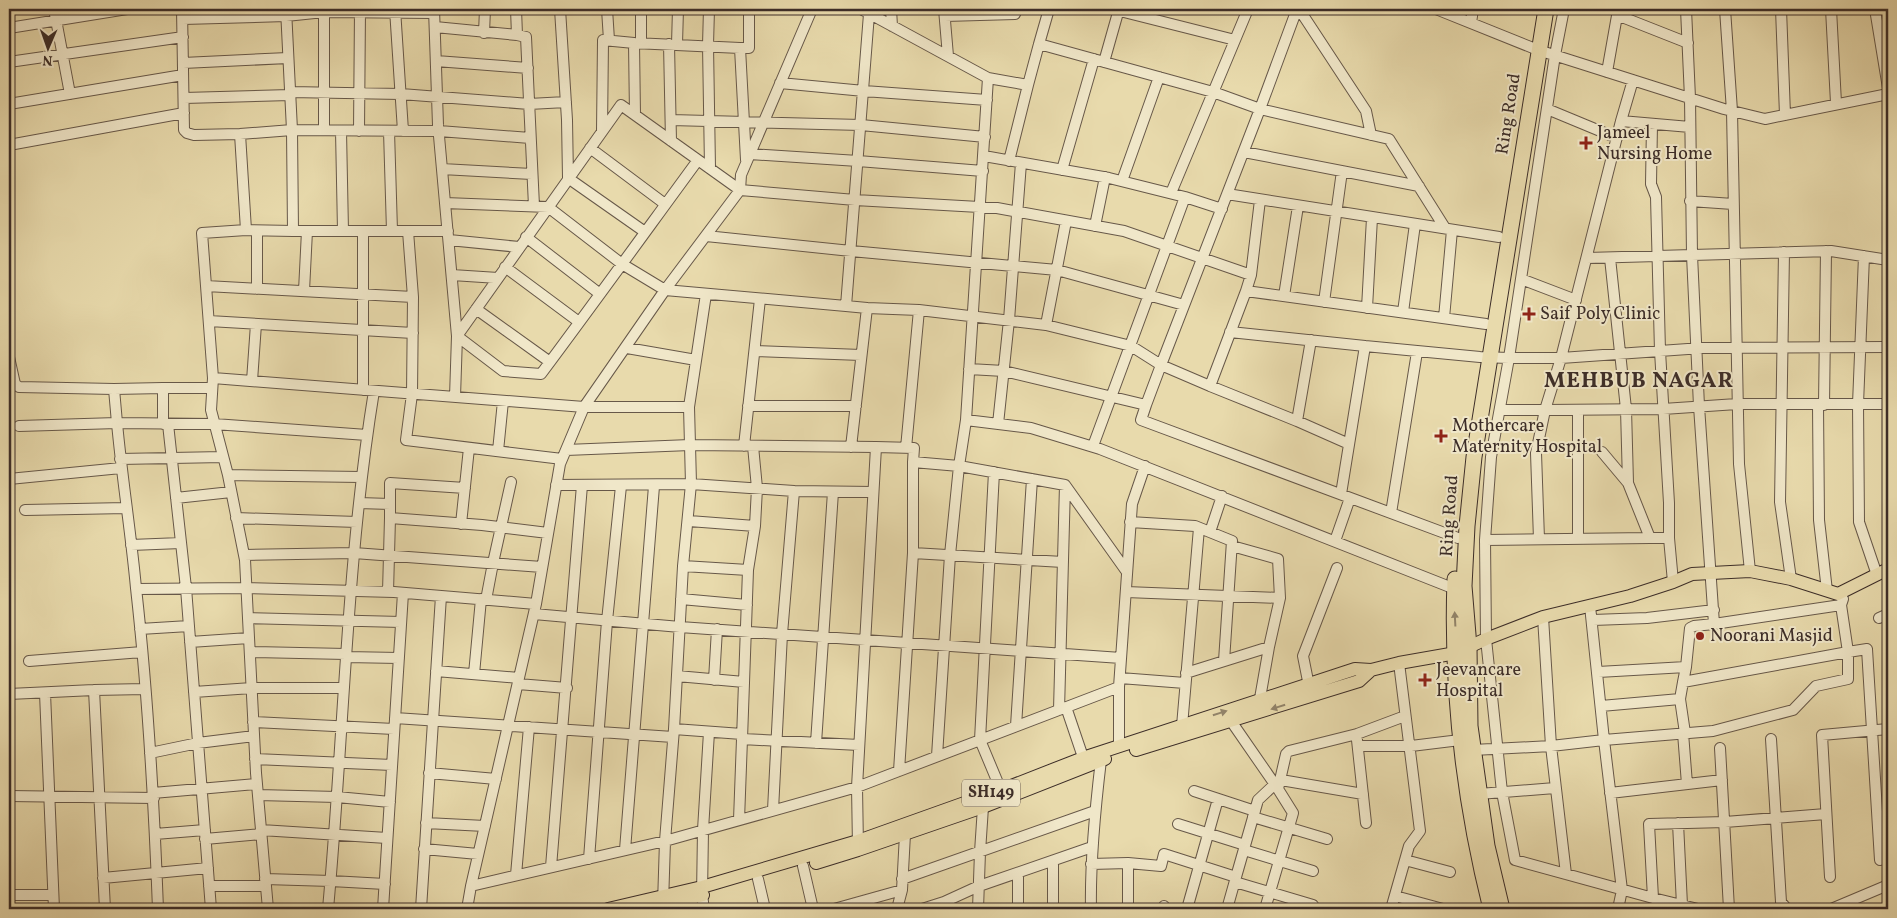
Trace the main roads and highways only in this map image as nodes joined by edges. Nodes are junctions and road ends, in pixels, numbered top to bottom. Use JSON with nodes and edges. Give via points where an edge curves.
{"nodes":[{"id":1,"x":1536,"y":9,"type":"edge"},
{"id":2,"x":1546,"y":9,"type":"edge"},
{"id":3,"x":1534,"y":48,"type":"junction"},
{"id":4,"x":1485,"y":358,"type":"junction"},
{"id":5,"x":1882,"y":572,"type":"edge"},
{"id":6,"x":1462,"y":650,"type":"junction"},
{"id":7,"x":1259,"y":706,"type":"junction"},
{"id":8,"x":1085,"y":762,"type":"junction"},
{"id":9,"x":1002,"y":794,"type":"junction"},
{"id":10,"x":858,"y":846,"type":"junction"},
{"id":11,"x":702,"y":891,"type":"junction"},
{"id":12,"x":660,"y":904,"type":"edge"},
{"id":13,"x":608,"y":909,"type":"edge"},
{"id":14,"x":1490,"y":909,"type":"edge"},
{"id":15,"x":1502,"y":909,"type":"edge"}],
"edges":[{"from":1,"to":3,"type":"highway","name":"Ring Road"},
{"from":2,"to":3,"type":"highway","name":"Ring Road"},
{"from":3,"to":4,"type":"highway","name":"Ring Road"},
{"from":3,"to":4,"type":"highway","name":"Ring Road","via":[[1499,237],[1486,324]]},
{"from":4,"to":6,"type":"highway","name":"Ring Road","via":[[1467,526]]},
{"from":6,"to":4,"type":"highway","name":"Ring Road","one_way":true,"via":[[1455,589],[1458,538],[1467,434]]},
{"from":5,"to":6,"type":"main road","via":[[1838,594],[1791,579],[1750,571],[1692,574],[1630,596],[1543,617]]},
{"from":6,"to":7,"type":"main road","number":"SH149","via":[[1371,670],[1359,681]]},
{"from":6,"to":14,"type":"highway","name":"Ring Road","via":[[1456,695],[1460,740],[1469,808]]},
{"from":6,"to":15,"type":"highway","name":"Ring Road","via":[[1487,846]]},
{"from":8,"to":7,"type":"main road","number":"SH149","one_way":true,"via":[[1120,746],[1182,726]]},
{"from":7,"to":8,"type":"main road","number":"SH149","via":[[1231,721]]},
{"from":8,"to":9,"type":"main road","number":"SH149"},
{"from":9,"to":10,"type":"main road","number":"SH149"},
{"from":9,"to":10,"type":"main road","number":"SH149","via":[[983,807],[905,834]]},
{"from":10,"to":11,"type":"main road","number":"SH149"},
{"from":10,"to":11,"type":"main road","number":"SH149","via":[[758,879]]},
{"from":11,"to":12,"type":"main road","number":"SH149"},
{"from":12,"to":13,"type":"main road","number":"SH149"}]}
